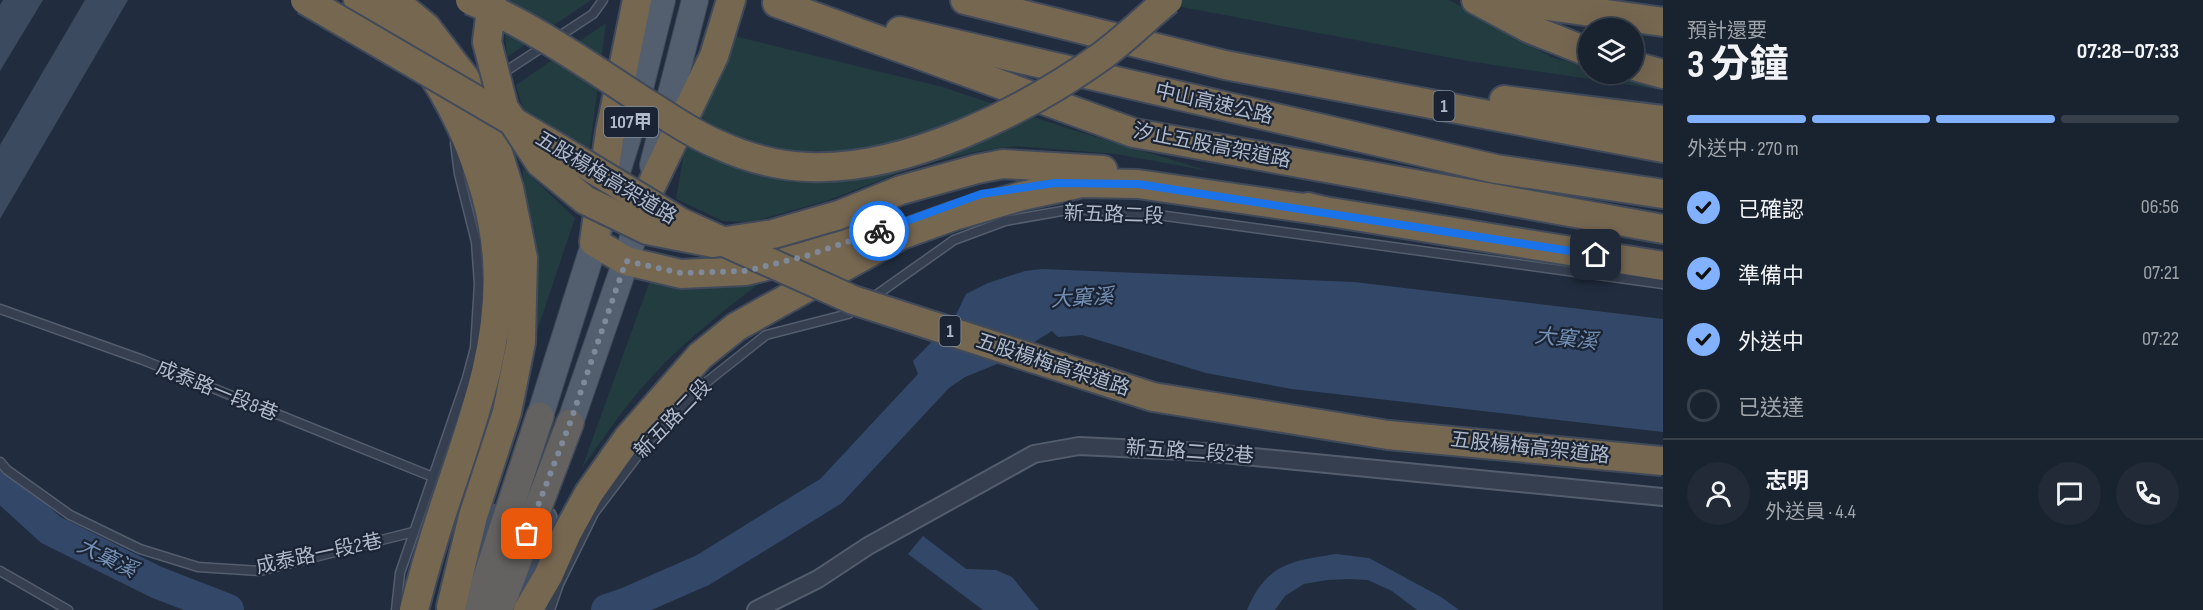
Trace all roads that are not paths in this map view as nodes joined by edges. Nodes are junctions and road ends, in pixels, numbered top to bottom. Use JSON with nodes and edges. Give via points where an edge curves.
{"nodes":[{"id":1,"x":305,"y":0,"type":"edge"},
{"id":2,"x":358,"y":0,"type":"edge"},
{"id":3,"x":393,"y":0,"type":"edge"},
{"id":4,"x":470,"y":0,"type":"edge"},
{"id":5,"x":492,"y":0,"type":"edge"},
{"id":6,"x":603,"y":0,"type":"edge"},
{"id":7,"x":637,"y":0,"type":"edge"},
{"id":8,"x":662,"y":0,"type":"edge"},
{"id":9,"x":695,"y":0,"type":"edge"},
{"id":10,"x":731,"y":0,"type":"edge"},
{"id":11,"x":965,"y":0,"type":"edge"},
{"id":12,"x":1168,"y":0,"type":"edge"},
{"id":13,"x":1476,"y":0,"type":"edge"},
{"id":14,"x":1506,"y":0,"type":"edge"},
{"id":15,"x":772,"y":1,"type":"edge"},
{"id":16,"x":1663,"y":22,"type":"edge"},
{"id":17,"x":1578,"y":48,"type":"edge"},
{"id":18,"x":1225,"y":65,"type":"junction"},
{"id":19,"x":1644,"y":69,"type":"edge"},
{"id":20,"x":1663,"y":74,"type":"edge"},
{"id":21,"x":487,"y":83,"type":"dead end"},
{"id":22,"x":1663,"y":120,"type":"edge"},
{"id":23,"x":454,"y":123,"type":"dead end"},
{"id":24,"x":1663,"y":148,"type":"edge"},
{"id":25,"x":1082,"y":183,"type":"junction"},
{"id":26,"x":1663,"y":194,"type":"edge"},
{"id":27,"x":642,"y":205,"type":"junction"},
{"id":28,"x":1324,"y":212,"type":"junction"},
{"id":29,"x":1663,"y":229,"type":"edge"},
{"id":30,"x":594,"y":242,"type":"junction"},
{"id":31,"x":723,"y":242,"type":"junction"},
{"id":32,"x":626,"y":261,"type":"junction"},
{"id":33,"x":1663,"y":266,"type":"edge"},
{"id":34,"x":1663,"y":284,"type":"edge"},
{"id":35,"x":0,"y":309,"type":"edge"},
{"id":36,"x":540,"y":416,"type":"junction"},
{"id":37,"x":570,"y":423,"type":"joint"},
{"id":38,"x":1663,"y":461,"type":"edge"},
{"id":39,"x":0,"y":462,"type":"edge"},
{"id":40,"x":433,"y":477,"type":"junction"},
{"id":41,"x":1663,"y":497,"type":"edge"},
{"id":42,"x":413,"y":532,"type":"junction"},
{"id":43,"x":0,"y":571,"type":"edge"},
{"id":44,"x":489,"y":606,"type":"edge"},
{"id":45,"x":68,"y":610,"type":"edge"},
{"id":46,"x":396,"y":610,"type":"edge"},
{"id":47,"x":414,"y":610,"type":"edge"},
{"id":48,"x":550,"y":610,"type":"edge"},
{"id":49,"x":756,"y":610,"type":"edge"}],
"edges":[{"from":1,"to":31,"type":"highway","name":"五股楊梅高架道路","number":"1","bridge":true,"via":[[680,222]]},
{"from":2,"to":47,"type":"highway","via":[[413,46],[446,93],[473,153],[490,213],[497,260],[496,313],[489,363]]},
{"from":3,"to":44,"type":"highway","via":[[426,27],[465,78],[490,127],[509,188],[523,258],[521,342],[507,412],[473,516]]},
{"from":4,"to":12,"type":"highway","bridge":true,"via":[[536,32],[716,144],[780,165],[810,167],[847,165],[925,148],[1001,117],[1053,89],[1103,55]]},
{"from":5,"to":31,"type":"highway","bridge":true,"via":[[487,42],[504,108],[540,164],[585,200],[647,230]]},
{"from":6,"to":21,"type":"lane","via":[[593,14]]},
{"from":7,"to":30,"type":"highway","via":[[610,132]]},
{"from":8,"to":30,"type":"main road","number":"107甲","via":[[627,140]]},
{"from":9,"to":27,"type":"main road","number":"107甲"},
{"from":10,"to":27,"type":"highway","via":[[714,56]]},
{"from":11,"to":18,"type":"highway","name":"中山高速公路","number":"1"},
{"from":13,"to":17,"type":"highway","via":[[1528,28]]},
{"from":14,"to":16,"type":"highway"},
{"from":15,"to":26,"type":"highway","name":"中山高速公路","via":[[1496,169]]},
{"from":15,"to":29,"type":"highway","name":"汐止五股高架道路","via":[[1134,133]]},
{"from":18,"to":22,"type":"highway","number":"1"},
{"from":18,"to":24,"type":"highway","name":"中山高速公路","number":"1"},
{"from":19,"to":20,"type":"highway"},
{"from":23,"to":40,"type":"lane","via":[[459,174],[476,242],[478,320],[467,378]]},
{"from":25,"to":28,"type":"highway","via":[[1138,184]]},
{"from":25,"to":32,"type":"highway","via":[[981,194],[847,243],[746,271],[681,273]]},
{"from":25,"to":44,"type":"highway","via":[[1022,196],[901,235],[736,327],[700,356],[628,438],[589,493],[548,576]]},
{"from":27,"to":32,"type":"main road","number":"107甲"},
{"from":28,"to":31,"type":"highway","bridge":true,"via":[[1232,188],[1092,168],[1003,164],[901,190],[773,234]]},
{"from":28,"to":33,"type":"highway"},
{"from":30,"to":32,"type":"highway"},
{"from":30,"to":36,"type":"main road","number":"107甲"},
{"from":31,"to":38,"type":"highway","name":"五股楊梅高架道路","number":"1","bridge":true,"via":[[853,300],[1153,398],[1388,435]]},
{"from":32,"to":37,"type":"main road","number":"107甲"},
{"from":34,"to":48,"type":"lane","name":"新五路二段","via":[[1151,214],[1073,209],[1005,221],[954,240],[848,314],[766,335],[703,385],[648,442],[594,513]]},
{"from":35,"to":40,"type":"lane","name":"成泰路一段8巷","via":[[143,360]]},
{"from":36,"to":44,"type":"highway"},
{"from":36,"to":44,"type":"main road","number":"107甲","via":[[479,555]]},
{"from":37,"to":44,"type":"highway"},
{"from":39,"to":42,"type":"lane","name":"成泰路一段2巷","via":[[70,514],[140,549],[198,567],[260,571]]},
{"from":40,"to":42,"type":"lane"},
{"from":41,"to":49,"type":"street","name":"新五路二段2巷","via":[[1203,452],[1079,446],[1034,454],[868,546],[818,579]]},
{"from":42,"to":46,"type":"lane","via":[[400,573]]},
{"from":43,"to":45,"type":"lane"}]}
